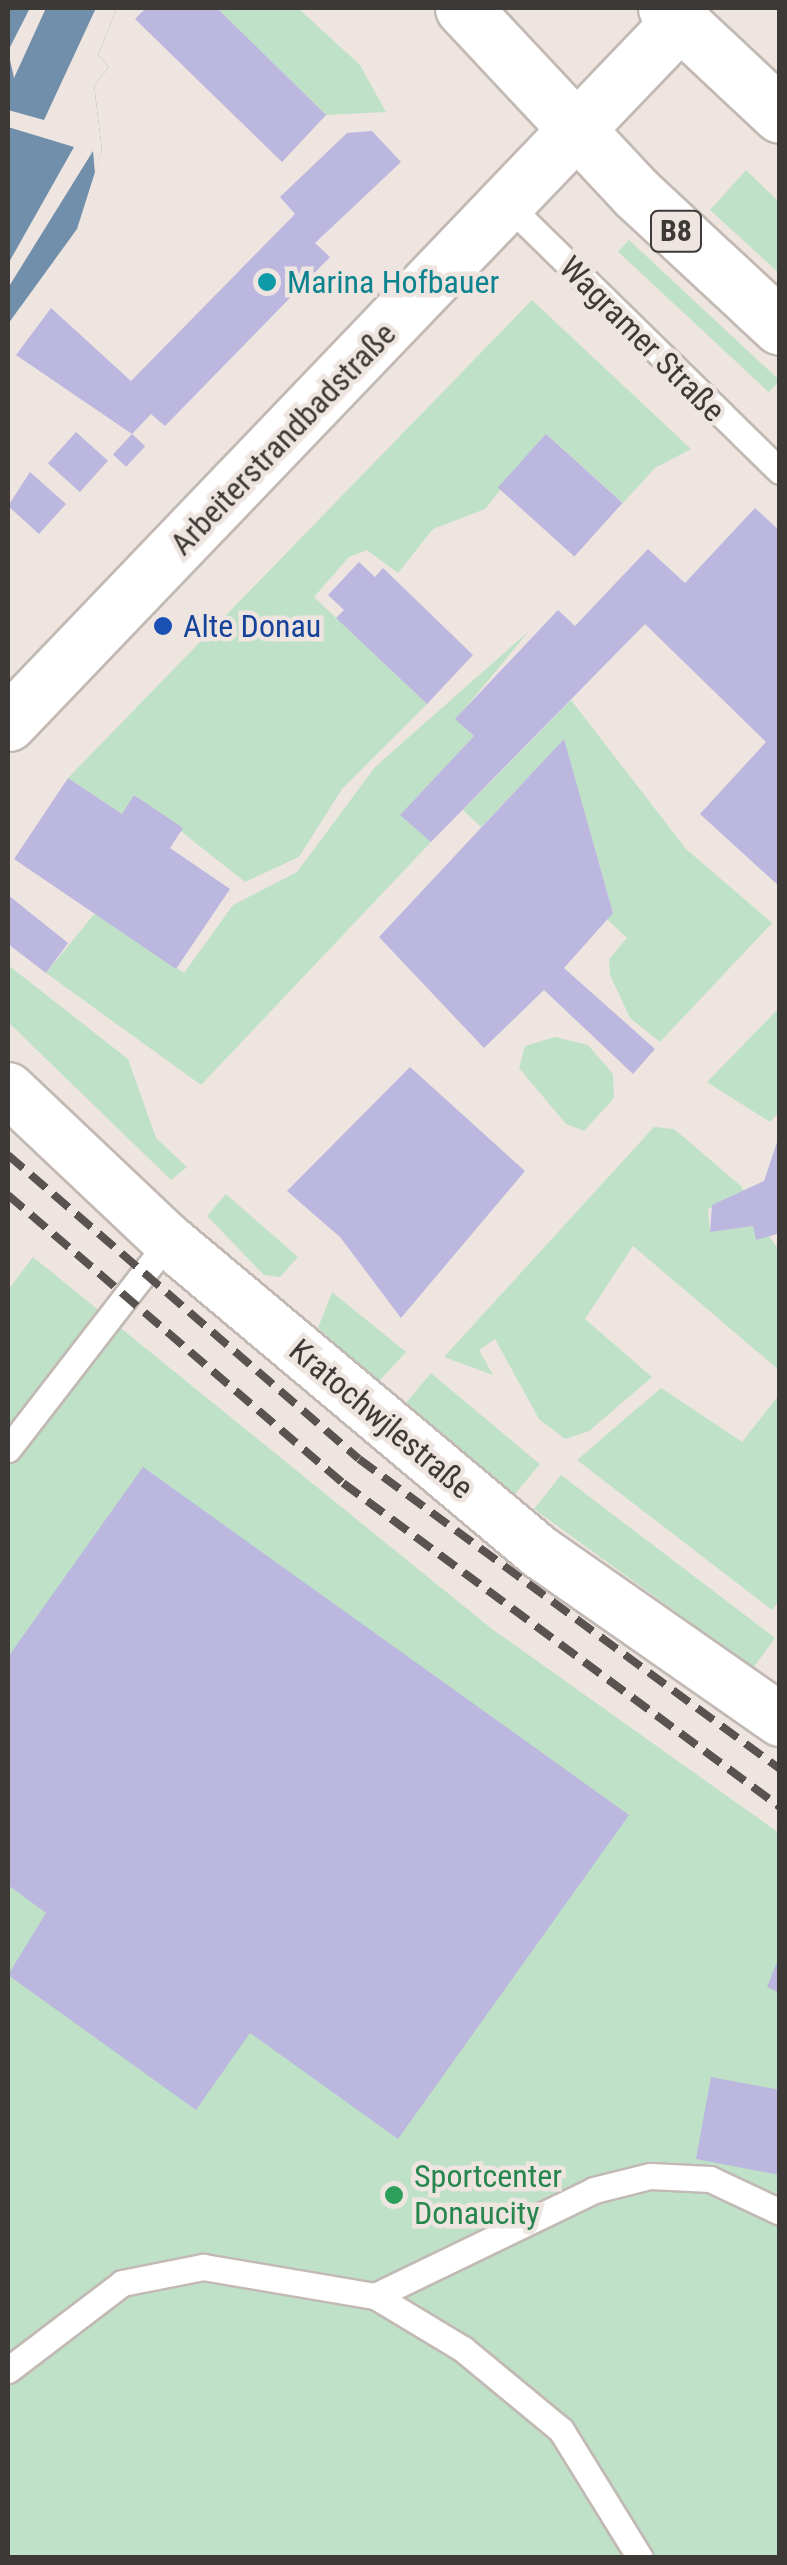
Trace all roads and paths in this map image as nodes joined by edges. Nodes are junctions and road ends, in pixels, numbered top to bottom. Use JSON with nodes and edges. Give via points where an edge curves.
{"nodes":[{"id":1,"x":462,"y":8,"type":"edge"},
{"id":2,"x":680,"y":12,"type":"edge"},
{"id":3,"x":780,"y":115,"type":"edge"},
{"id":4,"x":576,"y":131,"type":"junction"},
{"id":5,"x":508,"y":205,"type":"junction"},
{"id":6,"x":780,"y":327,"type":"edge"},
{"id":7,"x":780,"y":471,"type":"edge"},
{"id":8,"x":8,"y":723,"type":"edge"},
{"id":9,"x":8,"y":1089,"type":"edge"},
{"id":10,"x":169,"y":1241,"type":"junction"},
{"id":11,"x":8,"y":1449,"type":"edge"},
{"id":12,"x":780,"y":1720,"type":"edge"},
{"id":13,"x":780,"y":2212,"type":"edge"},
{"id":14,"x":375,"y":2296,"type":"junction"},
{"id":15,"x":8,"y":2370,"type":"edge"},
{"id":16,"x":640,"y":2558,"type":"edge"}],
"edges":[{"from":1,"to":4,"type":"main road","number":"B8"},
{"from":2,"to":3,"type":"main road"},
{"from":2,"to":4,"type":"main road","name":"Arbeiterstrandbadstraße"},
{"from":4,"to":5,"type":"main road","name":"Arbeiterstrandbadstraße"},
{"from":4,"to":6,"type":"main road","number":"B8"},
{"from":5,"to":7,"type":"lane","name":"Wagramer Straße"},
{"from":5,"to":8,"type":"main road","name":"Arbeiterstrandbadstraße"},
{"from":9,"to":10,"type":"street","name":"Kratochwjlestraße"},
{"from":10,"to":11,"type":"lane"},
{"from":10,"to":12,"type":"street","name":"Kratochwjlestraße","via":[[542,1553]]},
{"from":13,"to":14,"type":"lane","via":[[710,2179],[650,2176],[594,2190]]},
{"from":14,"to":15,"type":"lane","via":[[203,2267],[122,2283]]},
{"from":14,"to":16,"type":"lane","via":[[463,2349],[560,2430]]}]}
